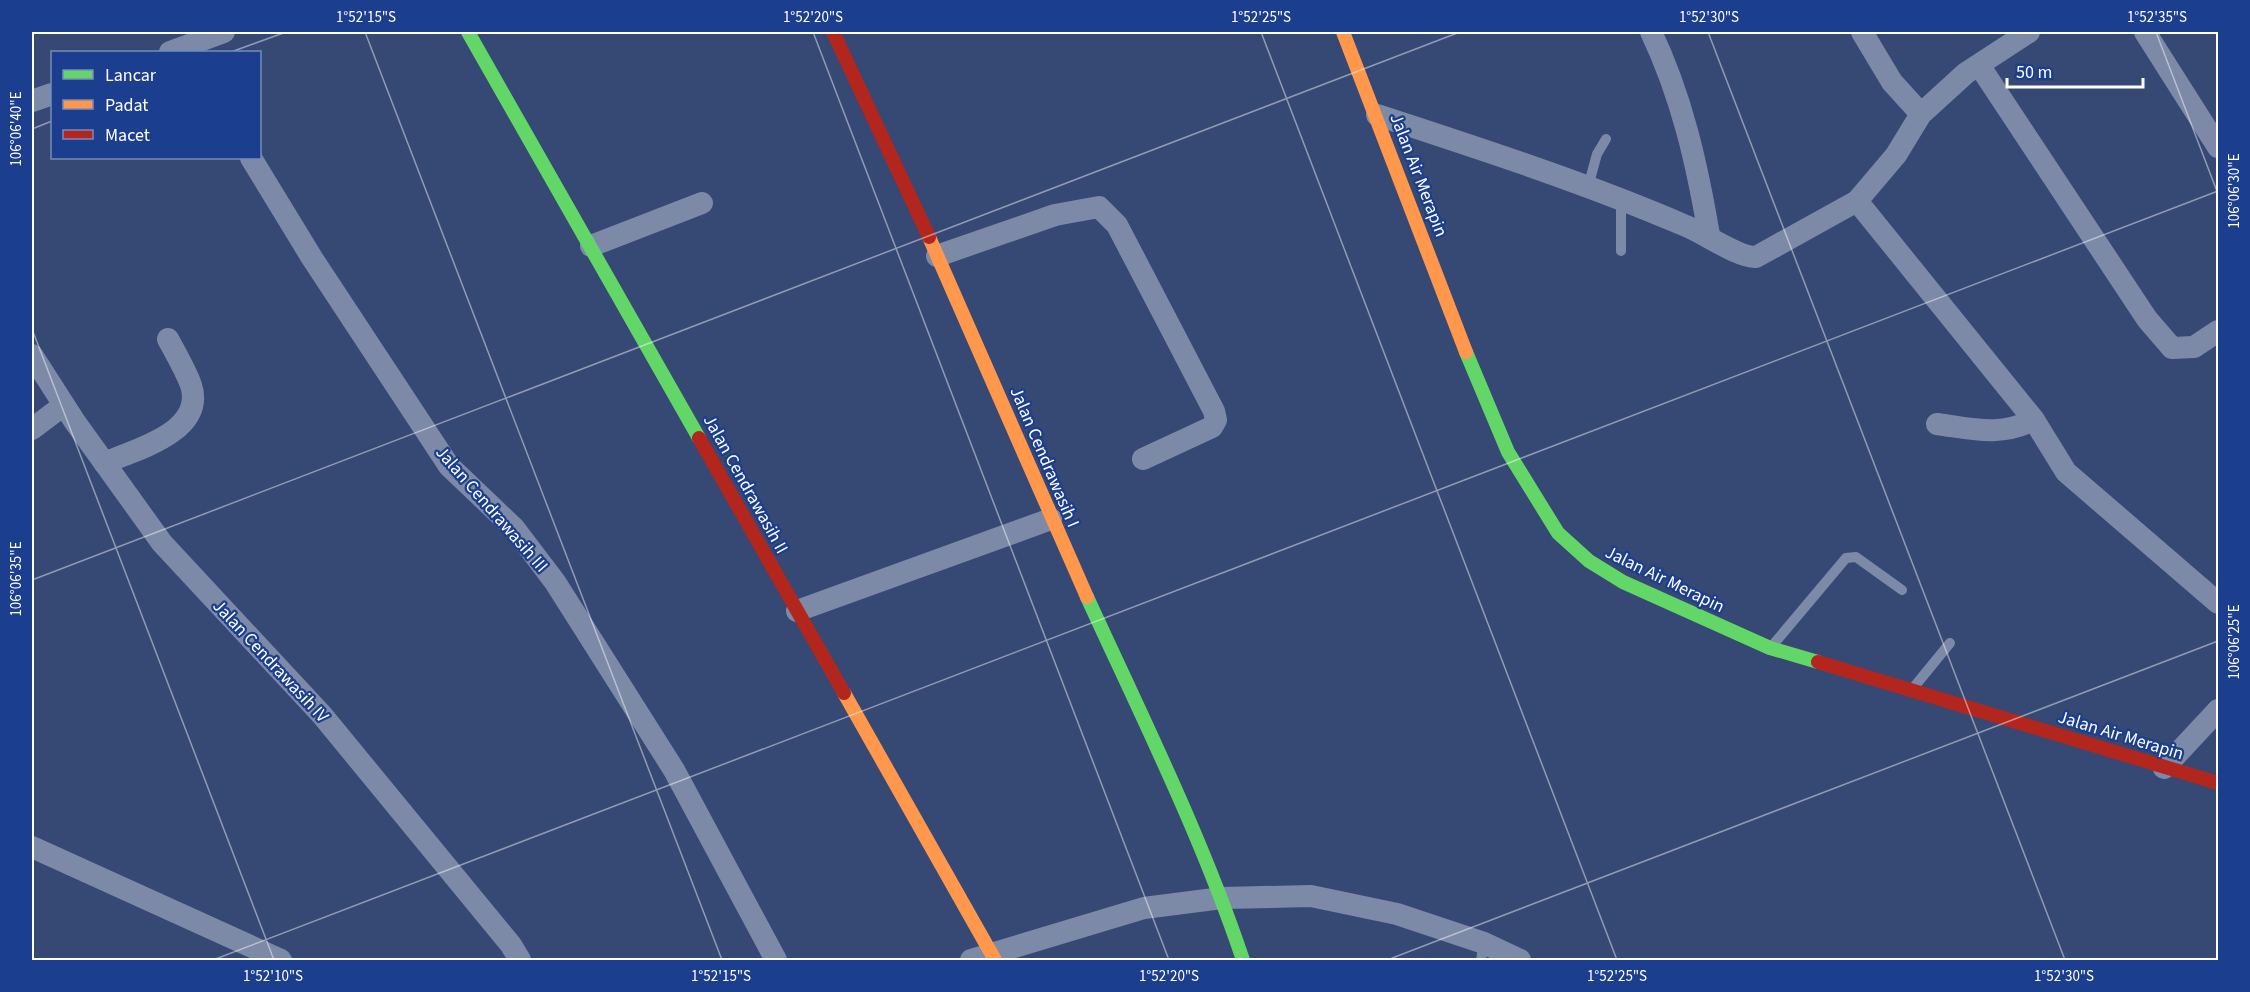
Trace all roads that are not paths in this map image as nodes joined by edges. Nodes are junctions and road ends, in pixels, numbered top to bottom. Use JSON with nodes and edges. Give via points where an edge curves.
{"nodes":[{"id":1,"x":224,"y":32,"type":"edge"},
{"id":2,"x":468,"y":32,"type":"edge"},
{"id":3,"x":833,"y":32,"type":"edge"},
{"id":4,"x":1343,"y":32,"type":"edge"},
{"id":5,"x":1651,"y":32,"type":"edge"},
{"id":6,"x":1862,"y":32,"type":"edge"},
{"id":7,"x":2029,"y":32,"type":"edge"},
{"id":8,"x":2145,"y":32,"type":"edge"},
{"id":9,"x":178,"y":46,"type":"edge"},
{"id":10,"x":1979,"y":65,"type":"junction"},
{"id":11,"x":51,"y":94,"type":"edge"},
{"id":12,"x":32,"y":101,"type":"edge"},
{"id":13,"x":1922,"y":114,"type":"junction"},
{"id":14,"x":1377,"y":115,"type":"junction"},
{"id":15,"x":1606,"y":139,"type":"dead end"},
{"id":16,"x":2218,"y":147,"type":"edge"},
{"id":17,"x":252,"y":159,"type":"edge"},
{"id":18,"x":1588,"y":187,"type":"junction"},
{"id":19,"x":1621,"y":199,"type":"junction"},
{"id":20,"x":1857,"y":201,"type":"junction"},
{"id":21,"x":702,"y":204,"type":"dead end"},
{"id":22,"x":1709,"y":236,"type":"junction"},
{"id":23,"x":591,"y":246,"type":"junction"},
{"id":24,"x":1621,"y":251,"type":"dead end"},
{"id":25,"x":937,"y":256,"type":"junction"},
{"id":26,"x":2218,"y":331,"type":"edge"},
{"id":27,"x":168,"y":339,"type":"dead end"},
{"id":28,"x":32,"y":354,"type":"edge"},
{"id":29,"x":64,"y":405,"type":"junction"},
{"id":30,"x":2034,"y":420,"type":"junction"},
{"id":31,"x":1937,"y":424,"type":"dead end"},
{"id":32,"x":32,"y":429,"type":"edge"},
{"id":33,"x":1143,"y":459,"type":"dead end"},
{"id":34,"x":104,"y":463,"type":"junction"},
{"id":35,"x":1051,"y":519,"type":"junction"},
{"id":36,"x":1902,"y":590,"type":"dead end"},
{"id":37,"x":2218,"y":603,"type":"edge"},
{"id":38,"x":797,"y":611,"type":"junction"},
{"id":39,"x":1950,"y":643,"type":"dead end"},
{"id":40,"x":1770,"y":648,"type":"junction"},
{"id":41,"x":1912,"y":690,"type":"junction"},
{"id":42,"x":2218,"y":710,"type":"edge"},
{"id":43,"x":2164,"y":768,"type":"junction"},
{"id":44,"x":2218,"y":783,"type":"edge"},
{"id":45,"x":32,"y":847,"type":"edge"},
{"id":46,"x":1222,"y":898,"type":"junction"},
{"id":47,"x":1483,"y":951,"type":"edge"},
{"id":48,"x":994,"y":957,"type":"edge"},
{"id":49,"x":280,"y":960,"type":"edge"},
{"id":50,"x":520,"y":960,"type":"edge"},
{"id":51,"x":776,"y":960,"type":"edge"},
{"id":52,"x":971,"y":960,"type":"edge"},
{"id":53,"x":1243,"y":960,"type":"edge"},
{"id":54,"x":1520,"y":960,"type":"edge"}],
"edges":[{"from":1,"to":9,"type":"street"},
{"from":2,"to":23,"type":"street","name":"Jalan Cendrawasih II"},
{"from":3,"to":25,"type":"street","name":"Jalan Cendrawasih I"},
{"from":4,"to":14,"type":"street","name":"Jalan Air Merapin"},
{"from":5,"to":22,"type":"street","via":[[1682,107],[1698,168]]},
{"from":6,"to":13,"type":"street","via":[[1892,82]]},
{"from":7,"to":10,"type":"street"},
{"from":8,"to":16,"type":"street"},
{"from":10,"to":13,"type":"street"},
{"from":10,"to":26,"type":"street","via":[[2147,319],[2172,348],[2194,347]]},
{"from":11,"to":12,"type":"street"},
{"from":13,"to":20,"type":"street","via":[[1896,155]]},
{"from":14,"to":18,"type":"street"},
{"from":14,"to":40,"type":"street","name":"Jalan Air Merapin","via":[[1508,452],[1558,533],[1589,561],[1623,582]]},
{"from":15,"to":18,"type":"lane"},
{"from":17,"to":51,"type":"street","name":"Jalan Cendrawasih III","via":[[449,466],[513,528],[555,582],[674,770]]},
{"from":18,"to":19,"type":"street"},
{"from":19,"to":22,"type":"street"},
{"from":19,"to":24,"type":"lane"},
{"from":20,"to":22,"type":"street","via":[[1756,257],[1742,256]]},
{"from":20,"to":30,"type":"street"},
{"from":21,"to":23,"type":"street"},
{"from":23,"to":38,"type":"street","name":"Jalan Cendrawasih II"},
{"from":25,"to":33,"type":"street","via":[[1055,215],[1099,207],[1107,212],[1216,420],[1212,427]]},
{"from":25,"to":35,"type":"street","name":"Jalan Cendrawasih I"},
{"from":27,"to":34,"type":"street","via":[[191,386],[189,413],[171,433]]},
{"from":28,"to":29,"type":"street","name":"Jalan Cendrawasih IV"},
{"from":29,"to":32,"type":"street"},
{"from":29,"to":34,"type":"street","name":"Jalan Cendrawasih IV"},
{"from":30,"to":31,"type":"street","via":[[2007,431]]},
{"from":30,"to":37,"type":"street","via":[[2066,472]]},
{"from":34,"to":50,"type":"street","name":"Jalan Cendrawasih IV","via":[[162,543],[322,715]]},
{"from":35,"to":38,"type":"street"},
{"from":35,"to":46,"type":"street","name":"Jalan Cendrawasih I"},
{"from":36,"to":40,"type":"lane","via":[[1856,556],[1846,558]]},
{"from":38,"to":48,"type":"street","name":"Jalan Cendrawasih II"},
{"from":39,"to":41,"type":"lane"},
{"from":40,"to":41,"type":"street","name":"Jalan Air Merapin"},
{"from":41,"to":43,"type":"street","name":"Jalan Air Merapin"},
{"from":42,"to":43,"type":"street"},
{"from":43,"to":44,"type":"street","name":"Jalan Air Merapin"},
{"from":45,"to":49,"type":"street"},
{"from":46,"to":47,"type":"street","via":[[1311,896],[1397,914]]},
{"from":46,"to":48,"type":"street","via":[[1144,908]]},
{"from":46,"to":53,"type":"street","name":"Jalan Cendrawasih I"},
{"from":47,"to":54,"type":"street"},
{"from":48,"to":52,"type":"street"}]}
